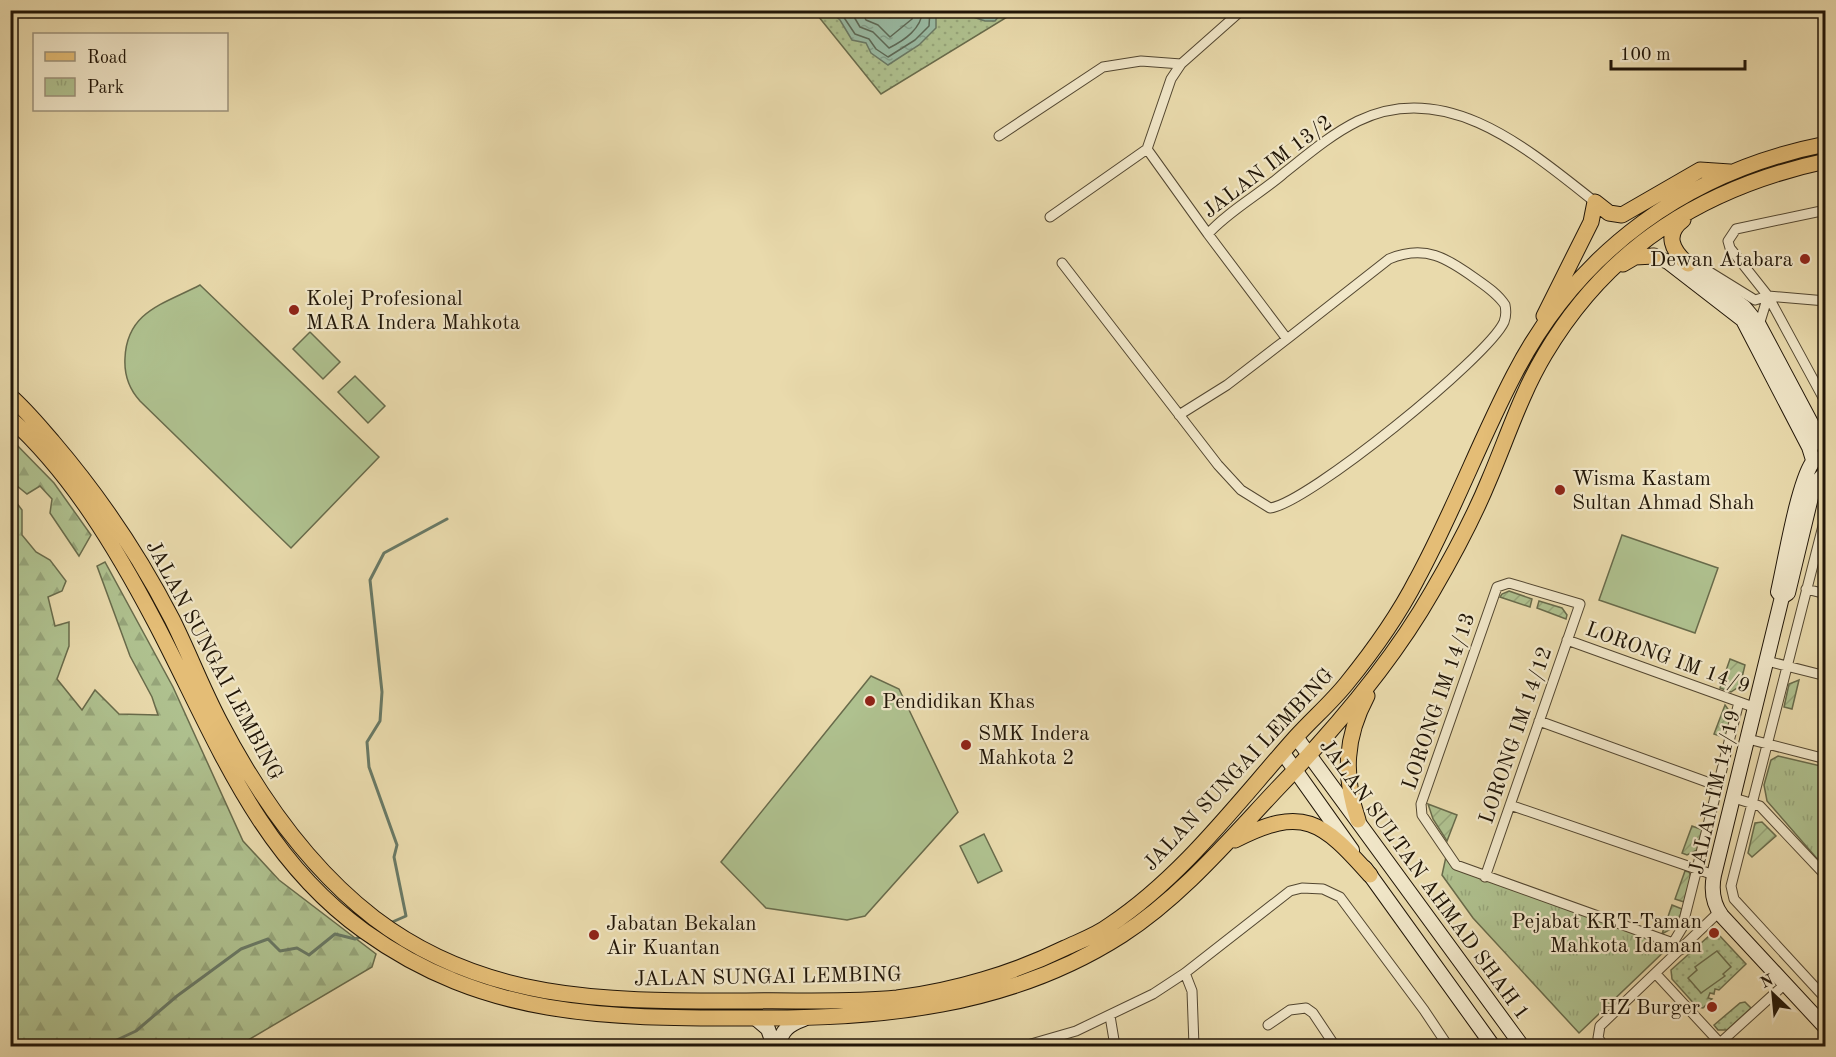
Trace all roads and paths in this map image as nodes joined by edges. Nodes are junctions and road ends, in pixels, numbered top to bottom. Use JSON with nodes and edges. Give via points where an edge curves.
{"nodes":[{"id":1,"x":1242,"y":10,"type":"edge"},
{"id":2,"x":1181,"y":64,"type":"junction"},
{"id":3,"x":999,"y":136,"type":"dead end"},
{"id":4,"x":1826,"y":144,"type":"edge"},
{"id":5,"x":1147,"y":149,"type":"junction"},
{"id":6,"x":1826,"y":161,"type":"edge"},
{"id":7,"x":1730,"y":172,"type":"junction"},
{"id":8,"x":1720,"y":194,"type":"junction"},
{"id":9,"x":1595,"y":202,"type":"junction"},
{"id":10,"x":1826,"y":210,"type":"edge"},
{"id":11,"x":1050,"y":217,"type":"dead end"},
{"id":12,"x":1208,"y":234,"type":"junction"},
{"id":13,"x":1654,"y":256,"type":"joint"},
{"id":14,"x":1062,"y":263,"type":"dead end"},
{"id":15,"x":1688,"y":264,"type":"junction"},
{"id":16,"x":1612,"y":271,"type":"junction"},
{"id":17,"x":1768,"y":296,"type":"junction"},
{"id":18,"x":1826,"y":301,"type":"edge"},
{"id":19,"x":1759,"y":325,"type":"junction"},
{"id":20,"x":1538,"y":333,"type":"junction"},
{"id":21,"x":1287,"y":339,"type":"junction"},
{"id":22,"x":10,"y":396,"type":"edge"},
{"id":23,"x":1824,"y":398,"type":"edge"},
{"id":24,"x":1179,"y":415,"type":"junction"},
{"id":25,"x":10,"y":418,"type":"edge"},
{"id":26,"x":1819,"y":457,"type":"edge"},
{"id":27,"x":1825,"y":474,"type":"edge"},
{"id":28,"x":1824,"y":518,"type":"edge"},
{"id":29,"x":1806,"y":589,"type":"junction"},
{"id":30,"x":1826,"y":594,"type":"edge"},
{"id":31,"x":1782,"y":597,"type":"junction"},
{"id":32,"x":1580,"y":604,"type":"joint"},
{"id":33,"x":1567,"y":640,"type":"junction"},
{"id":34,"x":1767,"y":661,"type":"junction"},
{"id":35,"x":1786,"y":666,"type":"junction"},
{"id":36,"x":1826,"y":676,"type":"edge"},
{"id":37,"x":1373,"y":679,"type":"junction"},
{"id":38,"x":1739,"y":702,"type":"junction"},
{"id":39,"x":1756,"y":708,"type":"junction"},
{"id":40,"x":1539,"y":721,"type":"junction"},
{"id":41,"x":1296,"y":737,"type":"junction"},
{"id":42,"x":1748,"y":739,"type":"junction"},
{"id":43,"x":1767,"y":744,"type":"junction"},
{"id":44,"x":1282,"y":753,"type":"junction"},
{"id":45,"x":1309,"y":755,"type":"junction"},
{"id":46,"x":1826,"y":759,"type":"edge"},
{"id":47,"x":1296,"y":769,"type":"junction"},
{"id":48,"x":1718,"y":786,"type":"junction"},
{"id":49,"x":1734,"y":798,"type":"junction"},
{"id":50,"x":1752,"y":803,"type":"junction"},
{"id":51,"x":1510,"y":805,"type":"junction"},
{"id":52,"x":1358,"y":820,"type":"junction"},
{"id":53,"x":1224,"y":846,"type":"junction"},
{"id":54,"x":1696,"y":869,"type":"junction"},
{"id":55,"x":1370,"y":875,"type":"junction"},
{"id":56,"x":1714,"y":875,"type":"junction"},
{"id":57,"x":1826,"y":876,"type":"edge"},
{"id":58,"x":1485,"y":877,"type":"junction"},
{"id":59,"x":1719,"y":912,"type":"junction"},
{"id":60,"x":1677,"y":947,"type":"junction"},
{"id":61,"x":1185,"y":973,"type":"junction"},
{"id":62,"x":1656,"y":974,"type":"junction"},
{"id":63,"x":1785,"y":984,"type":"junction"},
{"id":64,"x":1455,"y":995,"type":"junction"},
{"id":65,"x":1826,"y":999,"type":"edge"},
{"id":66,"x":1110,"y":1016,"type":"junction"},
{"id":67,"x":755,"y":1018,"type":"junction"},
{"id":68,"x":806,"y":1019,"type":"junction"},
{"id":69,"x":1268,"y":1025,"type":"dead end"},
{"id":70,"x":1826,"y":1028,"type":"edge"},
{"id":71,"x":1030,"y":1046,"type":"edge"},
{"id":72,"x":1333,"y":1046,"type":"edge"},
{"id":73,"x":776,"y":1047,"type":"edge"},
{"id":74,"x":1115,"y":1047,"type":"edge"},
{"id":75,"x":1194,"y":1047,"type":"edge"},
{"id":76,"x":1448,"y":1047,"type":"edge"},
{"id":77,"x":1482,"y":1047,"type":"edge"},
{"id":78,"x":1493,"y":1047,"type":"edge"},
{"id":79,"x":1522,"y":1047,"type":"edge"},
{"id":80,"x":1604,"y":1047,"type":"edge"}],
"edges":[{"from":1,"to":2,"type":"street"},
{"from":2,"to":3,"type":"street","via":[[1141,61],[1103,67]]},
{"from":2,"to":5,"type":"street","via":[[1165,91]]},
{"from":4,"to":7,"type":"main road","name":"JALAN SUNGAI LEMBING","via":[[1779,153]]},
{"from":5,"to":11,"type":"street"},
{"from":5,"to":12,"type":"street","name":"JALAN IM 13/2"},
{"from":6,"to":8,"type":"main road","name":"JALAN SUNGAI LEMBING","via":[[1782,171]]},
{"from":7,"to":9,"type":"main road","via":[[1700,171],[1622,215],[1609,213]]},
{"from":7,"to":20,"type":"main road","name":"JALAN SUNGAI LEMBING","via":[[1645,218],[1608,250]]},
{"from":8,"to":15,"type":"main road","via":[[1674,229],[1673,249]]},
{"from":8,"to":16,"type":"main road","name":"JALAN SUNGAI LEMBING","via":[[1648,236]]},
{"from":9,"to":12,"type":"street","name":"JALAN IM 13/2","via":[[1486,123],[1416,108],[1390,110],[1329,137]]},
{"from":9,"to":20,"type":"main road","via":[[1591,222]]},
{"from":10,"to":17,"type":"street","via":[[1736,229],[1728,241],[1730,248]]},
{"from":12,"to":21,"type":"street"},
{"from":13,"to":16,"type":"main road","via":[[1635,257]]},
{"from":13,"to":26,"type":"street","via":[[1668,262],[1743,320],[1809,447]]},
{"from":14,"to":24,"type":"street"},
{"from":15,"to":17,"type":"street","via":[[1698,265],[1747,297],[1755,300]]},
{"from":15,"to":19,"type":"street","via":[[1744,307]]},
{"from":16,"to":37,"type":"main road","name":"JALAN SUNGAI LEMBING","via":[[1546,351],[1457,546],[1429,598]]},
{"from":17,"to":18,"type":"street"},
{"from":17,"to":19,"type":"street"},
{"from":17,"to":23,"type":"street"},
{"from":19,"to":26,"type":"street"},
{"from":20,"to":41,"type":"main road","name":"JALAN SUNGAI LEMBING","via":[[1515,373],[1416,582],[1344,687]]},
{"from":21,"to":24,"type":"street","via":[[1227,385]]},
{"from":21,"to":24,"type":"street","via":[[1389,259],[1401,254],[1434,255],[1449,260],[1505,304],[1504,322],[1496,334],[1414,410],[1347,465],[1275,507],[1264,506],[1241,490]]},
{"from":22,"to":44,"type":"main road","name":"JALAN SUNGAI LEMBING","via":[[76,470],[120,528],[170,616],[220,722],[256,785],[301,847],[376,920],[465,970],[505,984],[593,999],[839,1000],[904,997],[963,985],[1014,969],[1106,928],[1148,896],[1200,846]]},
{"from":25,"to":67,"type":"main road","name":"JALAN SUNGAI LEMBING","via":[[64,479],[106,536],[156,624],[206,728],[266,829],[290,862],[337,909],[390,948],[434,972],[512,1001],[554,1010],[619,1016]]},
{"from":26,"to":27,"type":"street","via":[[1817,473]]},
{"from":26,"to":31,"type":"street","via":[[1804,482],[1778,592]]},
{"from":27,"to":31,"type":"street","via":[[1814,485],[1788,593]]},
{"from":28,"to":29,"type":"street","name":"JALAN IM 14/19"},
{"from":29,"to":30,"type":"street"},
{"from":29,"to":35,"type":"street","name":"JALAN IM 14/19"},
{"from":31,"to":34,"type":"street","name":"JALAN IM 14/19"},
{"from":32,"to":33,"type":"street","name":"LORONG IM 14/12"},
{"from":32,"to":58,"type":"street","name":"LORONG IM 14/13","via":[[1509,583],[1497,587],[1421,804],[1422,815],[1456,865]]},
{"from":33,"to":38,"type":"street","name":"LORONG IM 14/9"},
{"from":33,"to":40,"type":"street","name":"LORONG IM 14/12"},
{"from":34,"to":35,"type":"street"},
{"from":34,"to":39,"type":"street","name":"JALAN IM 14/19"},
{"from":35,"to":36,"type":"street"},
{"from":35,"to":43,"type":"street","name":"JALAN IM 14/19"},
{"from":37,"to":45,"type":"main road","name":"JALAN SUNGAI LEMBING"},
{"from":37,"to":52,"type":"main road","via":[[1351,732],[1347,754],[1347,777]]},
{"from":38,"to":39,"type":"street","name":"LORONG IM 14/9"},
{"from":38,"to":48,"type":"street"},
{"from":39,"to":42,"type":"street","name":"JALAN IM 14/19"},
{"from":40,"to":48,"type":"street"},
{"from":40,"to":51,"type":"street","name":"LORONG IM 14/12"},
{"from":41,"to":44,"type":"main road","name":"JALAN SUNGAI LEMBING"},
{"from":41,"to":45,"type":"street","name":"JALAN SULTAN AHMAD SHAH 1"},
{"from":42,"to":43,"type":"street"},
{"from":42,"to":49,"type":"street","name":"JALAN IM 14/19"},
{"from":43,"to":46,"type":"street"},
{"from":43,"to":50,"type":"street","name":"JALAN IM 14/19"},
{"from":44,"to":47,"type":"street","name":"JALAN SULTAN AHMAD SHAH 1"},
{"from":45,"to":47,"type":"main road","name":"JALAN SUNGAI LEMBING"},
{"from":45,"to":52,"type":"street","name":"JALAN SULTAN AHMAD SHAH 1"},
{"from":47,"to":53,"type":"main road","name":"JALAN SUNGAI LEMBING"},
{"from":47,"to":55,"type":"street","name":"JALAN SULTAN AHMAD SHAH 1"},
{"from":48,"to":54,"type":"street"},
{"from":49,"to":50,"type":"street"},
{"from":49,"to":56,"type":"street","name":"JALAN IM 14/19"},
{"from":50,"to":57,"type":"street","via":[[1766,811]]},
{"from":50,"to":65,"type":"street","name":"JALAN IM 14/19","via":[[1733,870],[1734,899]]},
{"from":51,"to":54,"type":"street"},
{"from":51,"to":58,"type":"street","name":"LORONG IM 14/12"},
{"from":52,"to":79,"type":"street","name":"JALAN SULTAN AHMAD SHAH 1"},
{"from":53,"to":55,"type":"main road","via":[[1265,825],[1286,821],[1308,823],[1339,842]]},
{"from":53,"to":68,"type":"main road","name":"JALAN SUNGAI LEMBING","via":[[1125,933],[1064,966],[1005,988],[923,1009],[877,1016]]},
{"from":54,"to":56,"type":"street"},
{"from":54,"to":60,"type":"street"},
{"from":55,"to":64,"type":"street","name":"JALAN SULTAN AHMAD SHAH 1"},
{"from":56,"to":59,"type":"street","name":"JALAN IM 14/19"},
{"from":58,"to":60,"type":"street","name":"LORONG IM 14/13"},
{"from":59,"to":60,"type":"street"},
{"from":59,"to":63,"type":"street"},
{"from":60,"to":62,"type":"street"},
{"from":61,"to":66,"type":"street"},
{"from":61,"to":75,"type":"street","via":[[1192,991]]},
{"from":61,"to":76,"type":"street","via":[[1280,896],[1302,888],[1332,892],[1340,897]]},
{"from":62,"to":63,"type":"street","via":[[1720,1044]]},
{"from":62,"to":80,"type":"street","via":[[1600,1026],[1598,1038]]},
{"from":63,"to":70,"type":"street"},
{"from":64,"to":77,"type":"street"},
{"from":64,"to":78,"type":"street","name":"JALAN SULTAN AHMAD SHAH 1"},
{"from":66,"to":71,"type":"street"},
{"from":66,"to":74,"type":"street"},
{"from":67,"to":68,"type":"main road","name":"JALAN SUNGAI LEMBING"},
{"from":67,"to":73,"type":"street","via":[[768,1029]]},
{"from":68,"to":73,"type":"street","via":[[788,1026]]},
{"from":69,"to":72,"type":"street","via":[[1290,1010],[1306,1008]]}]}
